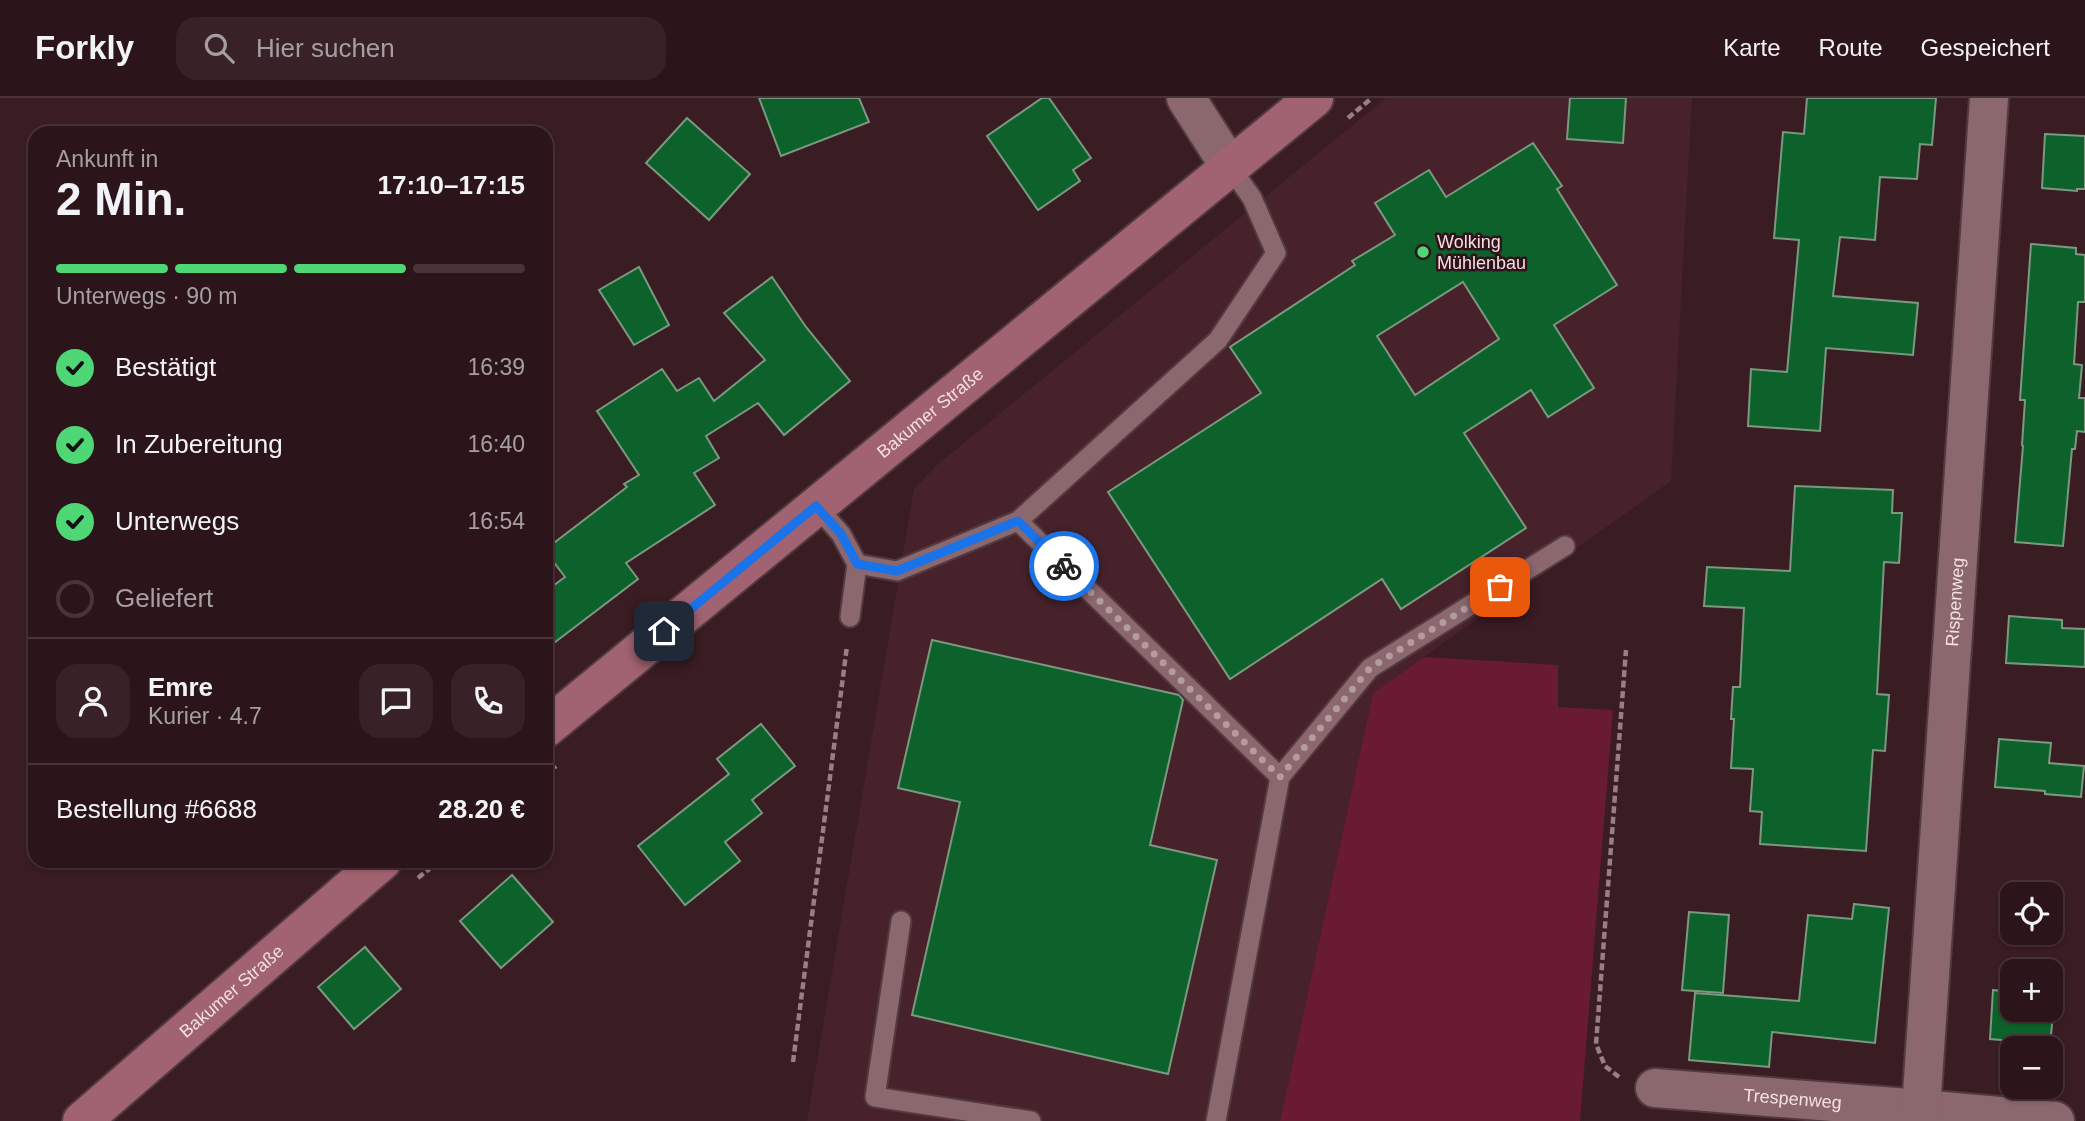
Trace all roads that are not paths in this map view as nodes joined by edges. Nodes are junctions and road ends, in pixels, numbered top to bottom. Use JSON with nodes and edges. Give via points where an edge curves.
{"nodes":[{"id":1,"x":1186,"y":98,"type":"edge"},
{"id":2,"x":1314,"y":98,"type":"edge"},
{"id":3,"x":1989,"y":98,"type":"edge"},
{"id":4,"x":1230,"y":167,"type":"junction"},
{"id":5,"x":816,"y":506,"type":"junction"},
{"id":6,"x":1018,"y":521,"type":"junction"},
{"id":7,"x":1565,"y":547,"type":"dead end"},
{"id":8,"x":857,"y":564,"type":"junction"},
{"id":9,"x":850,"y":617,"type":"road end"},
{"id":10,"x":553,"y":722,"type":"edge"},
{"id":11,"x":1280,"y":777,"type":"junction"},
{"id":12,"x":374,"y":868,"type":"edge"},
{"id":13,"x":901,"y":921,"type":"dead end"},
{"id":14,"x":1655,"y":1088,"type":"road end"},
{"id":15,"x":1921,"y":1109,"type":"junction"},
{"id":16,"x":82,"y":1121,"type":"edge"},
{"id":17,"x":1031,"y":1121,"type":"edge"},
{"id":18,"x":1216,"y":1121,"type":"edge"},
{"id":19,"x":2054,"y":1121,"type":"edge"}],
"edges":[{"from":1,"to":4,"type":"street"},
{"from":2,"to":4,"type":"street","name":"Bakumer Straße"},
{"from":3,"to":15,"type":"street","name":"Rispenweg"},
{"from":4,"to":5,"type":"street","name":"Bakumer Straße"},
{"from":4,"to":6,"type":"lane","via":[[1252,198],[1276,253],[1218,340]]},
{"from":5,"to":8,"type":"lane","via":[[841,534]]},
{"from":5,"to":10,"type":"street","name":"Bakumer Straße"},
{"from":6,"to":8,"type":"lane","via":[[897,571]]},
{"from":6,"to":11,"type":"lane"},
{"from":7,"to":11,"type":"lane","via":[[1370,668]]},
{"from":8,"to":9,"type":"lane"},
{"from":11,"to":18,"type":"lane"},
{"from":12,"to":16,"type":"street","name":"Bakumer Straße"},
{"from":13,"to":17,"type":"lane","via":[[874,1097]]},
{"from":14,"to":15,"type":"street","name":"Trespenweg"},
{"from":15,"to":19,"type":"street","name":"Trespenweg"}]}
